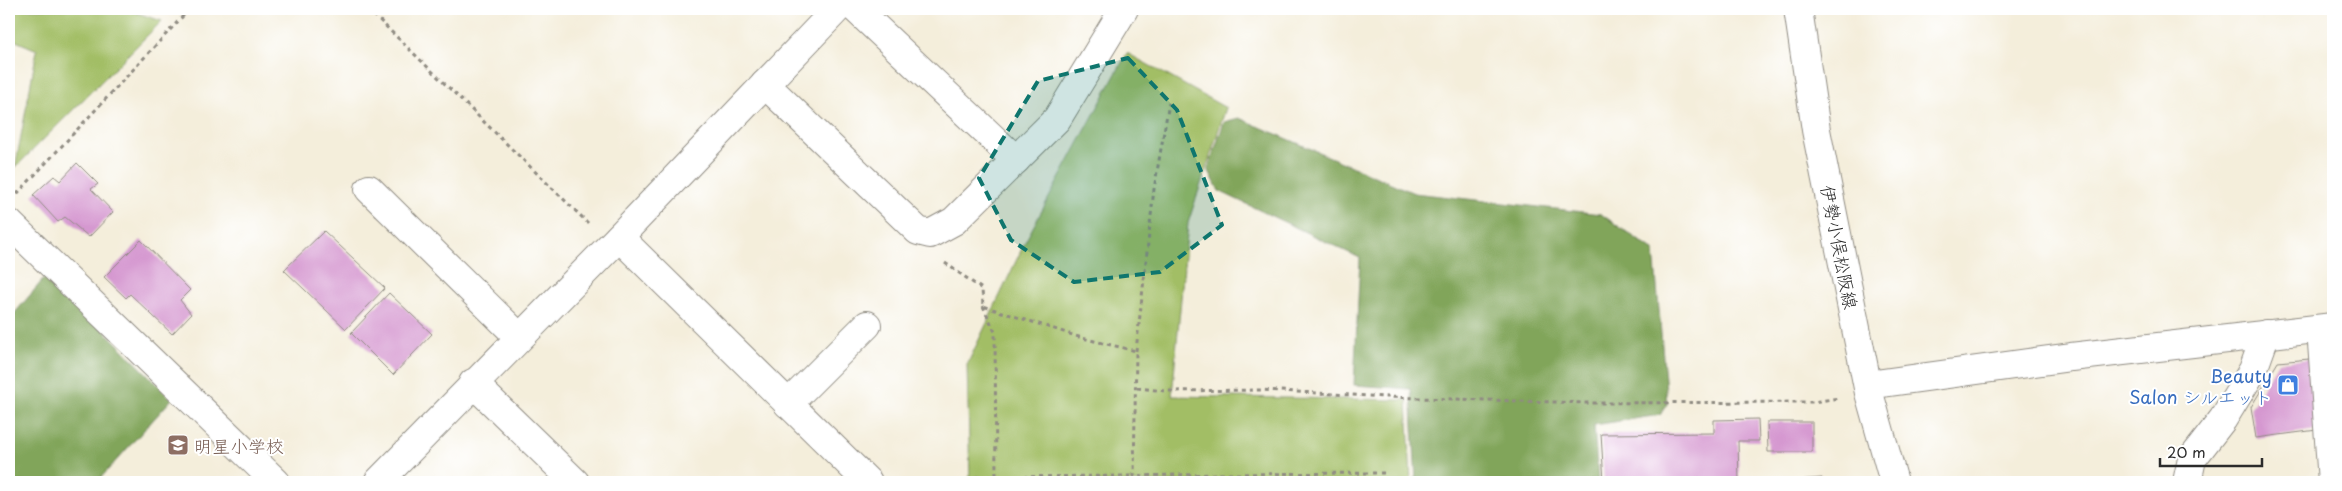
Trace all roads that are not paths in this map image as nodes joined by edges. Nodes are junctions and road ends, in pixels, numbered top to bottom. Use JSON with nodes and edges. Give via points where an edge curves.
{"nodes":[{"id":1,"x":837,"y":9,"type":"edge"},
{"id":2,"x":856,"y":9,"type":"edge"},
{"id":3,"x":1124,"y":9,"type":"edge"},
{"id":4,"x":1798,"y":9,"type":"edge"},
{"id":5,"x":765,"y":84,"type":"junction"},
{"id":6,"x":1016,"y":160,"type":"junction"},
{"id":7,"x":369,"y":189,"type":"dead end"},
{"id":8,"x":9,"y":223,"type":"edge"},
{"id":9,"x":615,"y":241,"type":"junction"},
{"id":10,"x":867,"y":325,"type":"dead end"},
{"id":11,"x":2327,"y":328,"type":"edge"},
{"id":12,"x":2266,"y":334,"type":"junction"},
{"id":13,"x":519,"y":337,"type":"junction"},
{"id":14,"x":474,"y":383,"type":"junction"},
{"id":15,"x":1868,"y":389,"type":"junction"},
{"id":16,"x":788,"y":404,"type":"junction"},
{"id":17,"x":276,"y":482,"type":"edge"},
{"id":18,"x":378,"y":482,"type":"edge"},
{"id":19,"x":575,"y":482,"type":"edge"},
{"id":20,"x":868,"y":482,"type":"edge"},
{"id":21,"x":1894,"y":482,"type":"edge"},
{"id":22,"x":2187,"y":482,"type":"edge"},
{"id":23,"x":2332,"y":482,"type":"edge"}],
"edges":[{"from":1,"to":5,"type":"street"},
{"from":2,"to":6,"type":"street"},
{"from":3,"to":6,"type":"street","via":[[1058,119]]},
{"from":4,"to":15,"type":"street","name":"伊勢小俣松阪線","via":[[1816,130]]},
{"from":5,"to":6,"type":"street","via":[[918,231],[930,234],[954,221]]},
{"from":5,"to":9,"type":"street"},
{"from":7,"to":13,"type":"street"},
{"from":8,"to":17,"type":"street"},
{"from":9,"to":13,"type":"street"},
{"from":9,"to":16,"type":"street"},
{"from":10,"to":16,"type":"street"},
{"from":11,"to":12,"type":"street"},
{"from":11,"to":23,"type":"street"},
{"from":12,"to":15,"type":"street","via":[[2071,357]]},
{"from":12,"to":22,"type":"street","via":[[2254,370],[2223,419],[2192,459]]},
{"from":13,"to":14,"type":"street"},
{"from":14,"to":18,"type":"street"},
{"from":14,"to":19,"type":"street"},
{"from":15,"to":21,"type":"street","name":"伊勢小俣松阪線"},
{"from":16,"to":20,"type":"street"}]}
